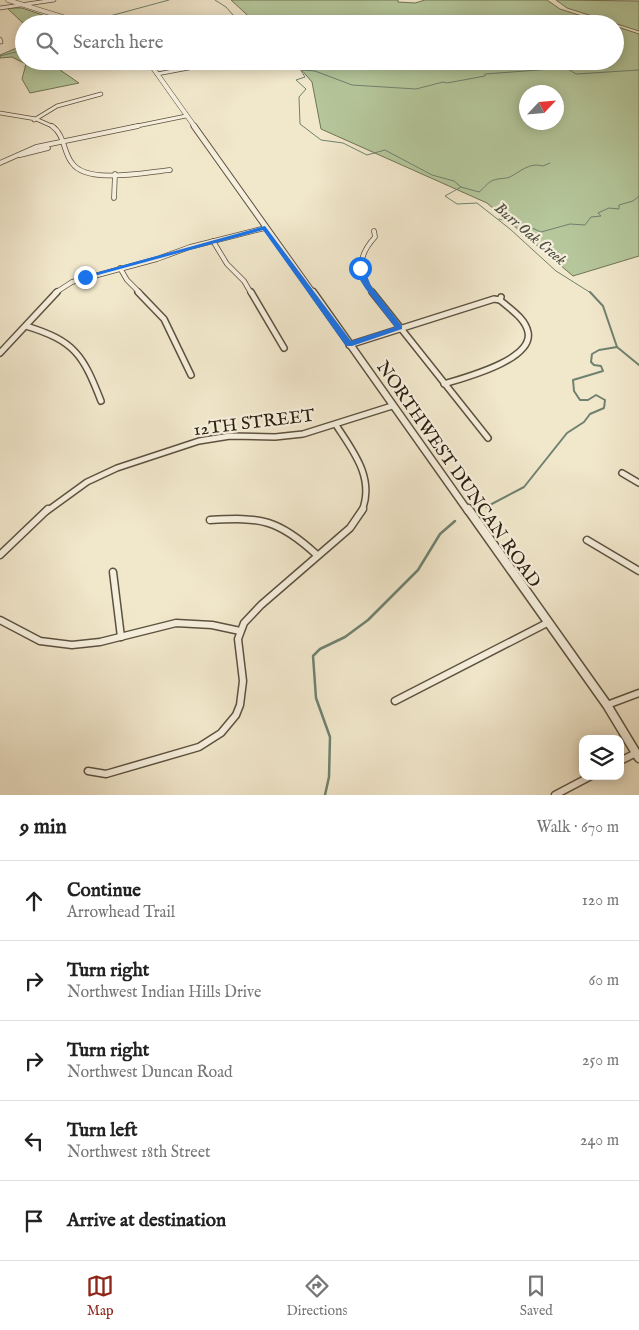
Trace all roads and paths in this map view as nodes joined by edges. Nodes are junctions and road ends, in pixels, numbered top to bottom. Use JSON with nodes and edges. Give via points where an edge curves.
{"nodes":[{"id":1,"x":8,"y":0,"type":"edge"},
{"id":2,"x":54,"y":0,"type":"edge"},
{"id":3,"x":22,"y":5,"type":"junction"},
{"id":4,"x":0,"y":8,"type":"edge"},
{"id":5,"x":55,"y":15,"type":"edge"},
{"id":6,"x":154,"y":70,"type":"edge"},
{"id":7,"x":178,"y":70,"type":"edge"},
{"id":8,"x":157,"y":74,"type":"junction"},
{"id":9,"x":101,"y":94,"type":"dead end"},
{"id":10,"x":0,"y":113,"type":"edge"},
{"id":11,"x":187,"y":118,"type":"junction"},
{"id":12,"x":34,"y":120,"type":"junction"},
{"id":13,"x":62,"y":143,"type":"junction"},
{"id":14,"x":0,"y":163,"type":"edge"},
{"id":15,"x":170,"y":170,"type":"dead end"},
{"id":16,"x":115,"y":174,"type":"junction"},
{"id":17,"x":114,"y":198,"type":"dead end"},
{"id":18,"x":265,"y":228,"type":"junction"},
{"id":19,"x":374,"y":231,"type":"dead end"},
{"id":20,"x":213,"y":240,"type":"junction"},
{"id":21,"x":120,"y":268,"type":"junction"},
{"id":22,"x":26,"y":326,"type":"junction"},
{"id":23,"x":400,"y":328,"type":"junction"},
{"id":24,"x":349,"y":344,"type":"junction"},
{"id":25,"x":284,"y":348,"type":"dead end"},
{"id":26,"x":0,"y":353,"type":"edge"},
{"id":27,"x":191,"y":375,"type":"dead end"},
{"id":28,"x":444,"y":384,"type":"junction"},
{"id":29,"x":101,"y":400,"type":"dead end"},
{"id":30,"x":392,"y":406,"type":"junction"},
{"id":31,"x":336,"y":425,"type":"junction"},
{"id":32,"x":488,"y":438,"type":"dead end"},
{"id":33,"x":622,"y":474,"type":"dead end"},
{"id":34,"x":639,"y":483,"type":"edge"},
{"id":35,"x":210,"y":520,"type":"dead end"},
{"id":36,"x":587,"y":540,"type":"dead end"},
{"id":37,"x":0,"y":555,"type":"edge"},
{"id":38,"x":317,"y":555,"type":"junction"},
{"id":39,"x":639,"y":571,"type":"edge"},
{"id":40,"x":113,"y":572,"type":"dead end"},
{"id":41,"x":0,"y":620,"type":"edge"},
{"id":42,"x":547,"y":623,"type":"junction"},
{"id":43,"x":240,"y":631,"type":"junction"},
{"id":44,"x":121,"y":637,"type":"junction"},
{"id":45,"x":639,"y":693,"type":"edge"},
{"id":46,"x":395,"y":701,"type":"dead end"},
{"id":47,"x":606,"y":705,"type":"junction"},
{"id":48,"x":637,"y":756,"type":"edge"},
{"id":49,"x":624,"y":760,"type":"edge"},
{"id":50,"x":88,"y":771,"type":"dead end"},
{"id":51,"x":583,"y":780,"type":"edge"},
{"id":52,"x":555,"y":795,"type":"edge"}],
"edges":[{"from":1,"to":3,"type":"street"},
{"from":2,"to":3,"type":"street"},
{"from":3,"to":4,"type":"street"},
{"from":3,"to":5,"type":"street"},
{"from":6,"to":8,"type":"street","name":"NORTHWEST DUNCAN ROAD"},
{"from":7,"to":8,"type":"street"},
{"from":8,"to":11,"type":"street","name":"NORTHWEST DUNCAN ROAD"},
{"from":9,"to":12,"type":"street","via":[[59,106]]},
{"from":10,"to":12,"type":"street"},
{"from":11,"to":13,"type":"street"},
{"from":11,"to":18,"type":"street","name":"NORTHWEST DUNCAN ROAD"},
{"from":12,"to":13,"type":"street","via":[[55,128]]},
{"from":13,"to":14,"type":"street"},
{"from":13,"to":16,"type":"street","via":[[71,164],[79,170],[99,175]]},
{"from":15,"to":16,"type":"street"},
{"from":16,"to":17,"type":"street"},
{"from":18,"to":20,"type":"street"},
{"from":18,"to":24,"type":"street","name":"NORTHWEST DUNCAN ROAD"},
{"from":19,"to":23,"type":"street","via":[[375,237],[361,258],[363,280]]},
{"from":20,"to":21,"type":"street"},
{"from":20,"to":25,"type":"street","via":[[227,264],[244,281]]},
{"from":21,"to":22,"type":"street","via":[[85,277],[63,287]]},
{"from":21,"to":27,"type":"street","via":[[126,280],[164,319]]},
{"from":22,"to":26,"type":"street"},
{"from":22,"to":29,"type":"street","via":[[56,336],[75,349],[88,368]]},
{"from":23,"to":24,"type":"street"},
{"from":23,"to":28,"type":"street"},
{"from":23,"to":28,"type":"street","via":[[501,298],[520,318],[527,343],[521,352],[508,362]]},
{"from":24,"to":30,"type":"street","name":"NORTHWEST DUNCAN ROAD"},
{"from":28,"to":32,"type":"street"},
{"from":30,"to":31,"type":"street","name":"12TH STREET"},
{"from":30,"to":42,"type":"street","name":"NORTHWEST DUNCAN ROAD"},
{"from":31,"to":37,"type":"street","name":"12TH STREET","via":[[292,436],[230,436],[199,441],[117,468],[87,482],[54,504]]},
{"from":31,"to":38,"type":"street","via":[[360,463],[367,492],[362,512],[355,521]]},
{"from":33,"to":34,"type":"street"},
{"from":35,"to":38,"type":"street","via":[[246,518],[273,522],[286,528]]},
{"from":36,"to":39,"type":"street"},
{"from":38,"to":43,"type":"street","via":[[254,611]]},
{"from":40,"to":44,"type":"street"},
{"from":41,"to":44,"type":"street","via":[[40,641],[55,644],[85,644]]},
{"from":42,"to":46,"type":"street"},
{"from":42,"to":47,"type":"street","name":"NORTHWEST DUNCAN ROAD"},
{"from":43,"to":44,"type":"street","via":[[206,624],[176,623]]},
{"from":43,"to":50,"type":"street","via":[[238,644],[244,695],[224,732],[200,747],[106,774]]},
{"from":45,"to":47,"type":"street"},
{"from":47,"to":48,"type":"street","name":"NORTHWEST DUNCAN ROAD"},
{"from":48,"to":49,"type":"street"},
{"from":51,"to":52,"type":"street"}]}
